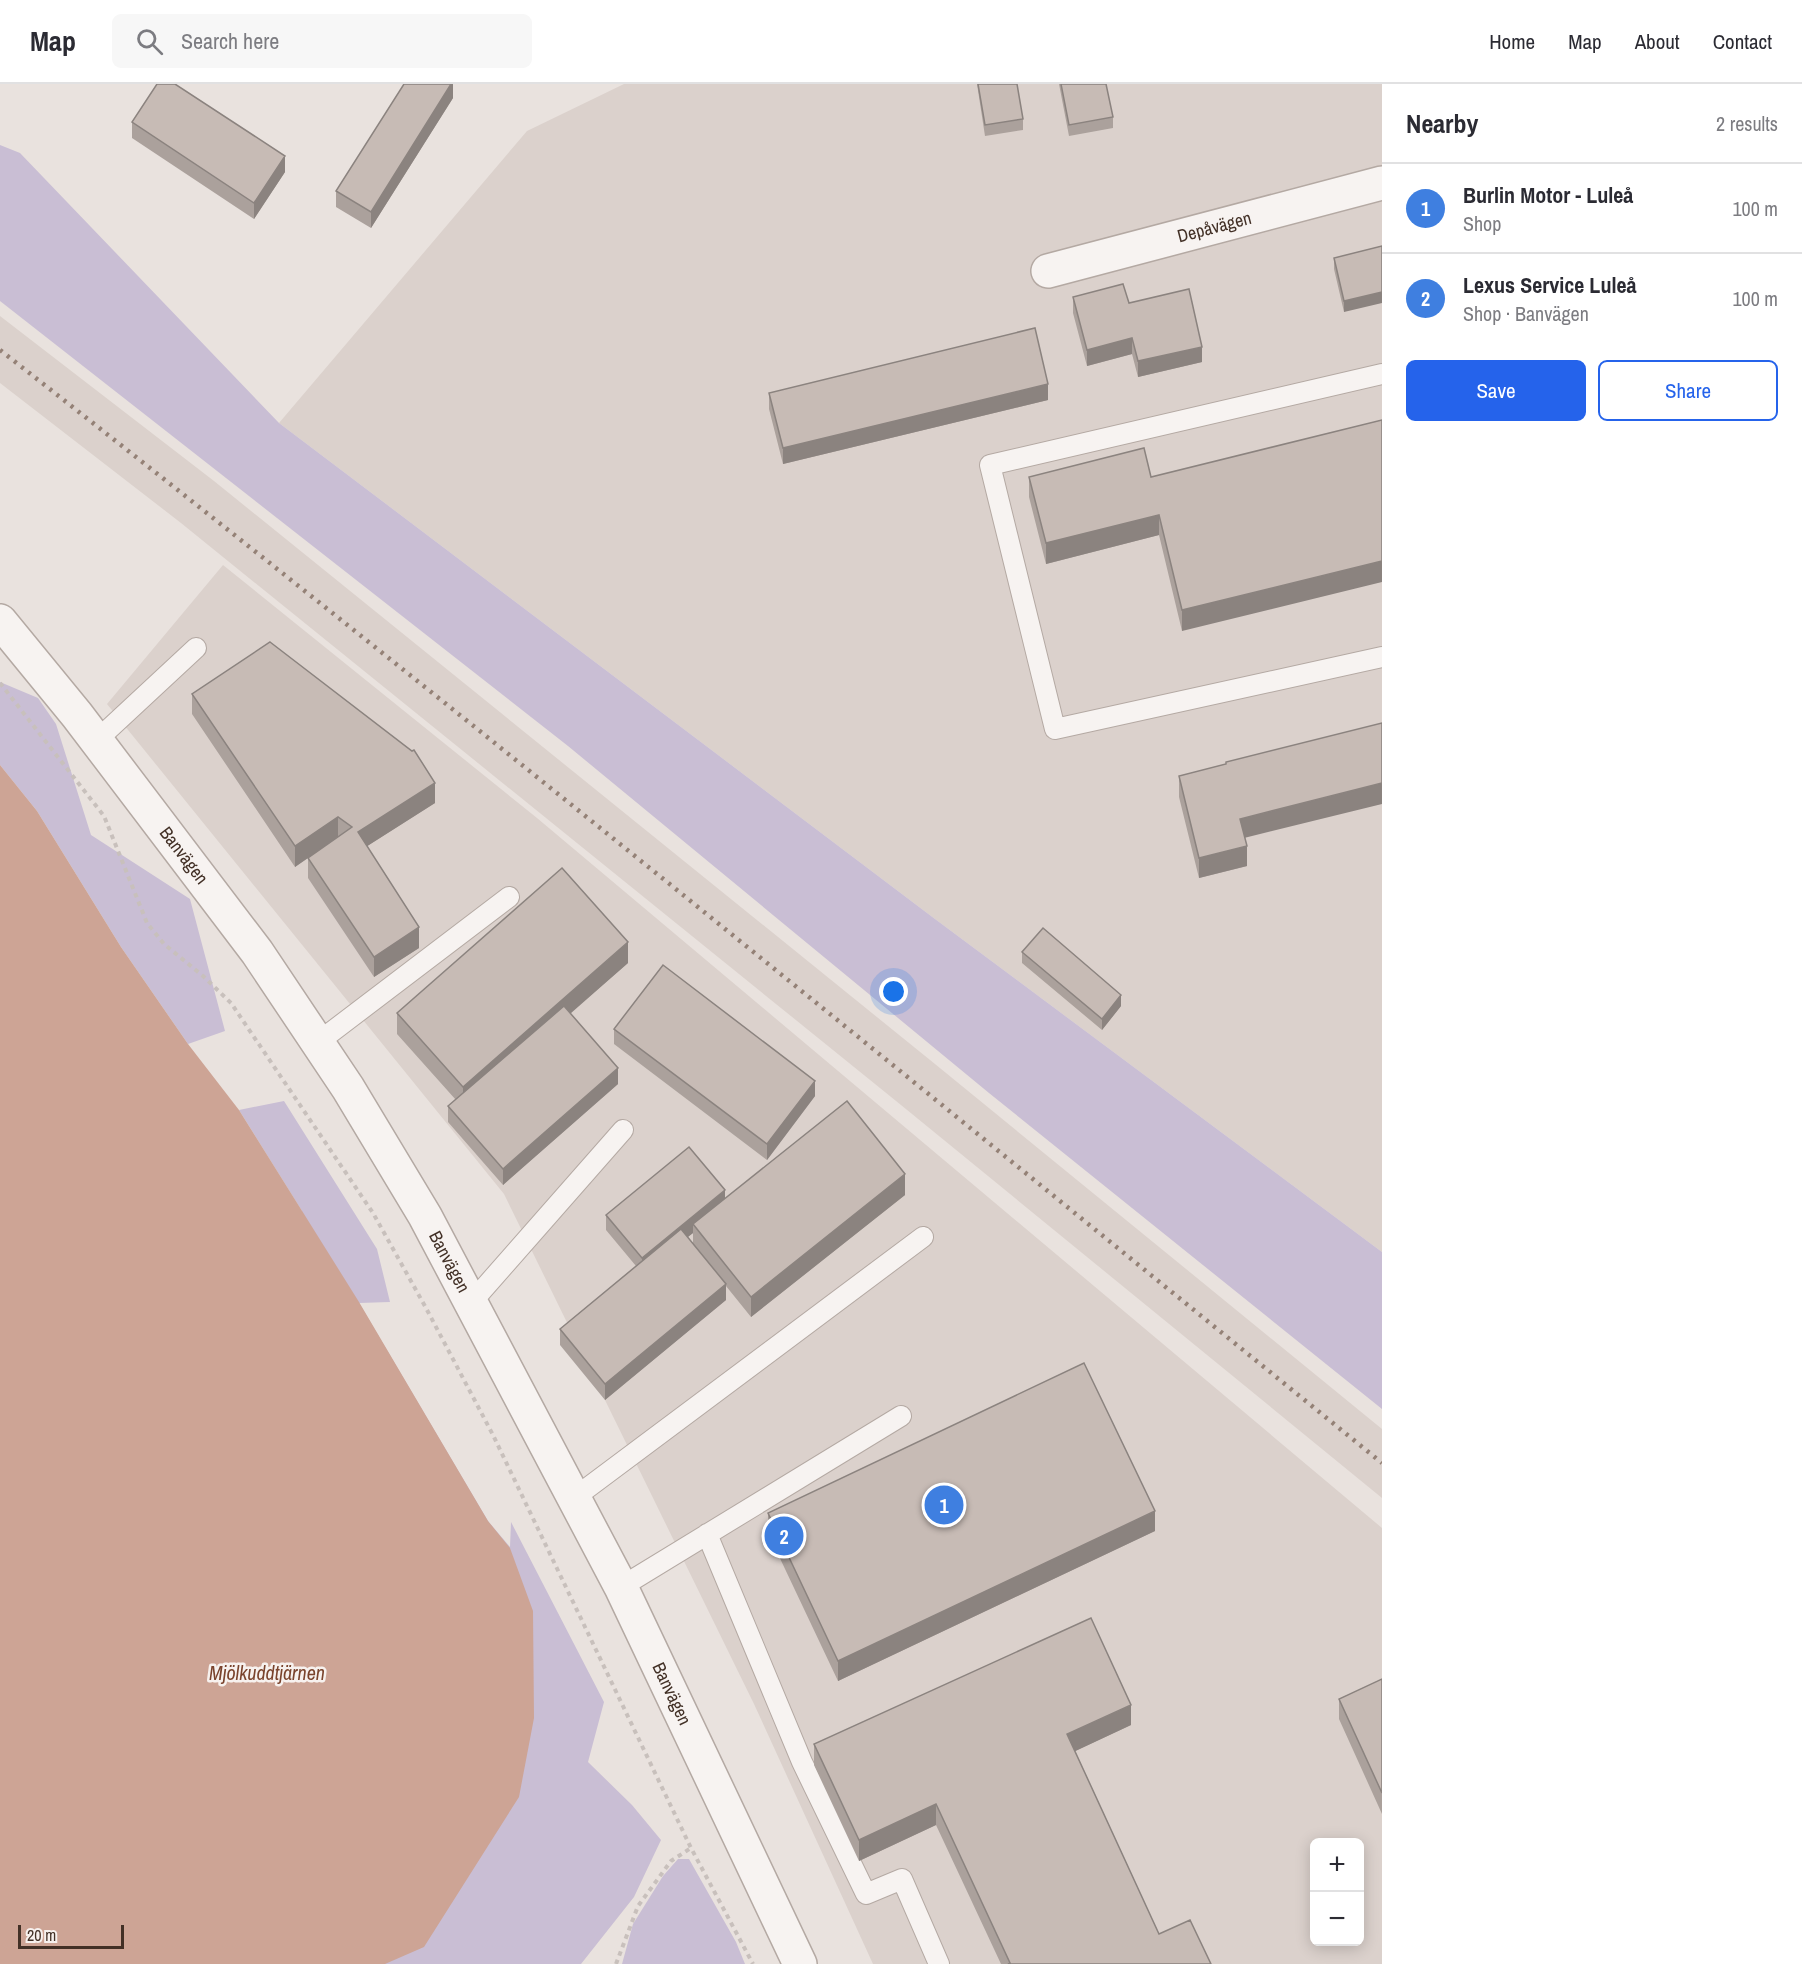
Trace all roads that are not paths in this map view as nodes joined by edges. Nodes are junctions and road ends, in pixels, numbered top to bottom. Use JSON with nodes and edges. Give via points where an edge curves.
{"nodes":[{"id":1,"x":1382,"y":183,"type":"edge"},
{"id":2,"x":1048,"y":271,"type":"dead end"},
{"id":3,"x":1382,"y":374,"type":"edge"},
{"id":4,"x":0,"y":621,"type":"edge"},
{"id":5,"x":196,"y":648,"type":"dead end"},
{"id":6,"x":1382,"y":657,"type":"edge"},
{"id":7,"x":97,"y":740,"type":"junction"},
{"id":8,"x":509,"y":897,"type":"dead end"},
{"id":9,"x":317,"y":1042,"type":"junction"},
{"id":10,"x":623,"y":1130,"type":"dead end"},
{"id":11,"x":923,"y":1237,"type":"dead end"},
{"id":12,"x":471,"y":1303,"type":"junction"},
{"id":13,"x":901,"y":1416,"type":"dead end"},
{"id":14,"x":574,"y":1498,"type":"junction"},
{"id":15,"x":707,"y":1534,"type":"junction"},
{"id":16,"x":621,"y":1587,"type":"junction"},
{"id":17,"x":800,"y":1964,"type":"edge"},
{"id":18,"x":939,"y":1964,"type":"edge"}],
"edges":[{"from":1,"to":2,"type":"street","name":"Depåvägen"},
{"from":3,"to":6,"type":"lane","via":[[990,465],[1056,729]]},
{"from":4,"to":7,"type":"street","name":"Banvägen"},
{"from":5,"to":7,"type":"lane"},
{"from":7,"to":9,"type":"street","name":"Banvägen","via":[[257,952]]},
{"from":8,"to":9,"type":"lane"},
{"from":9,"to":12,"type":"street","name":"Banvägen","via":[[419,1206]]},
{"from":10,"to":12,"type":"lane"},
{"from":11,"to":14,"type":"lane"},
{"from":12,"to":14,"type":"street","name":"Banvägen"},
{"from":13,"to":15,"type":"lane"},
{"from":14,"to":16,"type":"street","name":"Banvägen"},
{"from":15,"to":16,"type":"lane"},
{"from":15,"to":18,"type":"lane","via":[[802,1762],[866,1894],[902,1879]]},
{"from":16,"to":17,"type":"street","name":"Banvägen"}]}
